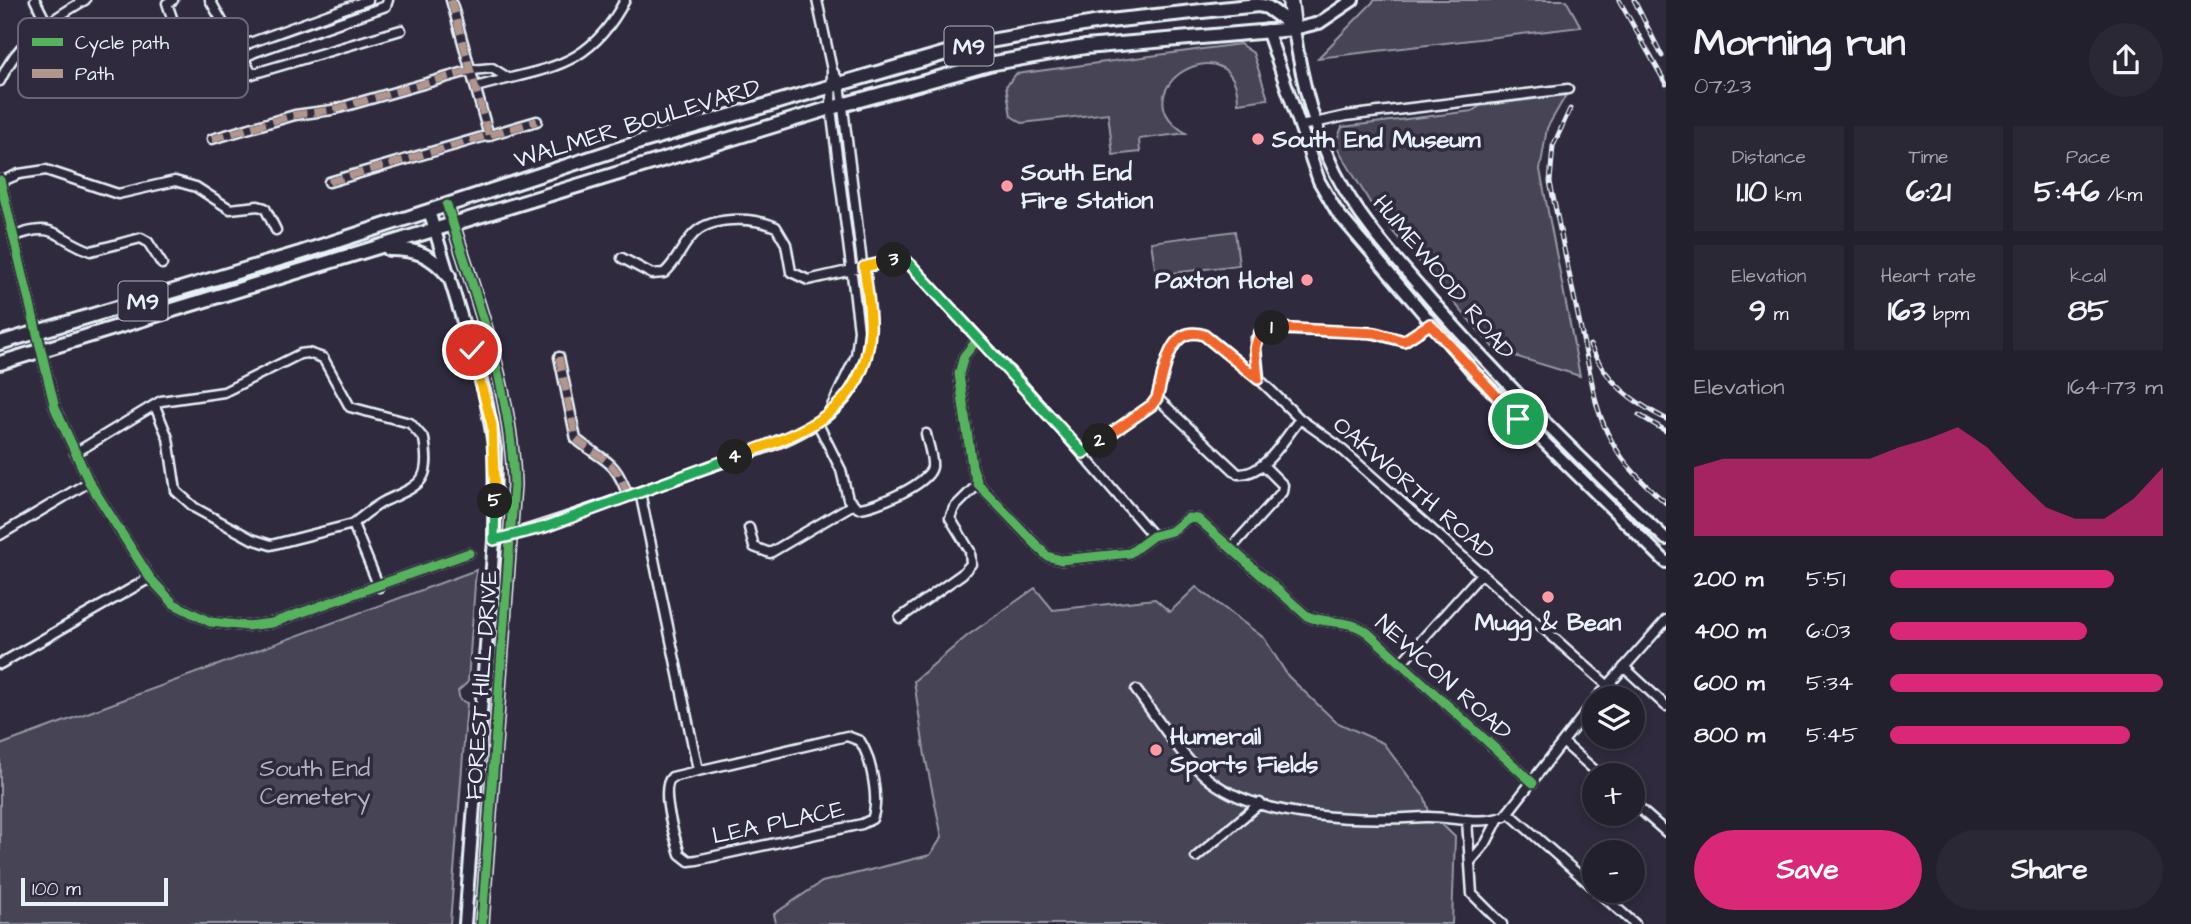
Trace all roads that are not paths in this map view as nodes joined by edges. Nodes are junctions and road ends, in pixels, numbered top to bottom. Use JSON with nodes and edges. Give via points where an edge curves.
{"nodes":[{"id":1,"x":85,"y":0,"type":"edge"},
{"id":2,"x":173,"y":0,"type":"edge"},
{"id":3,"x":210,"y":0,"type":"edge"},
{"id":4,"x":368,"y":0,"type":"edge"},
{"id":5,"x":388,"y":0,"type":"edge"},
{"id":6,"x":452,"y":0,"type":"edge"},
{"id":7,"x":625,"y":0,"type":"edge"},
{"id":8,"x":817,"y":0,"type":"edge"},
{"id":9,"x":1290,"y":0,"type":"edge"},
{"id":10,"x":1353,"y":0,"type":"edge"},
{"id":11,"x":38,"y":1,"type":"edge"},
{"id":12,"x":1258,"y":3,"type":"edge"},
{"id":13,"x":45,"y":18,"type":"edge"},
{"id":14,"x":56,"y":18,"type":"edge"},
{"id":15,"x":172,"y":18,"type":"edge"},
{"id":16,"x":220,"y":18,"type":"edge"},
{"id":17,"x":1293,"y":28,"type":"junction"},
{"id":18,"x":401,"y":30,"type":"dead end"},
{"id":19,"x":1267,"y":30,"type":"junction"},
{"id":20,"x":248,"y":44,"type":"edge"},
{"id":21,"x":18,"y":50,"type":"edge"},
{"id":22,"x":248,"y":56,"type":"edge"},
{"id":23,"x":248,"y":68,"type":"edge"},
{"id":24,"x":472,"y":70,"type":"junction"},
{"id":25,"x":252,"y":74,"type":"junction"},
{"id":26,"x":248,"y":75,"type":"edge"},
{"id":27,"x":508,"y":78,"type":"junction"},
{"id":28,"x":0,"y":81,"type":"edge"},
{"id":29,"x":835,"y":84,"type":"junction"},
{"id":30,"x":476,"y":87,"type":"junction"},
{"id":31,"x":1568,"y":89,"type":"dead end"},
{"id":32,"x":837,"y":106,"type":"junction"},
{"id":33,"x":537,"y":121,"type":"dead end"},
{"id":34,"x":1315,"y":122,"type":"junction"},
{"id":35,"x":1301,"y":126,"type":"junction"},
{"id":36,"x":489,"y":136,"type":"junction"},
{"id":37,"x":212,"y":139,"type":"dead end"},
{"id":38,"x":0,"y":181,"type":"edge"},
{"id":39,"x":329,"y":182,"type":"dead end"},
{"id":40,"x":447,"y":205,"type":"junction"},
{"id":41,"x":429,"y":211,"type":"junction"},
{"id":42,"x":453,"y":225,"type":"junction"},
{"id":43,"x":276,"y":230,"type":"dead end"},
{"id":44,"x":436,"y":231,"type":"junction"},
{"id":45,"x":15,"y":236,"type":"junction"},
{"id":46,"x":376,"y":249,"type":"junction"},
{"id":47,"x":622,"y":258,"type":"dead end"},
{"id":48,"x":162,"y":264,"type":"dead end"},
{"id":49,"x":864,"y":267,"type":"junction"},
{"id":50,"x":851,"y":268,"type":"junction"},
{"id":51,"x":449,"y":276,"type":"junction"},
{"id":52,"x":1430,"y":324,"type":"junction"},
{"id":53,"x":37,"y":333,"type":"junction"},
{"id":54,"x":977,"y":340,"type":"junction"},
{"id":55,"x":0,"y":343,"type":"edge"},
{"id":56,"x":43,"y":351,"type":"junction"},
{"id":57,"x":559,"y":358,"type":"dead end"},
{"id":58,"x":0,"y":363,"type":"edge"},
{"id":59,"x":1258,"y":379,"type":"junction"},
{"id":60,"x":1157,"y":398,"type":"junction"},
{"id":61,"x":155,"y":405,"type":"junction"},
{"id":62,"x":827,"y":415,"type":"junction"},
{"id":63,"x":1300,"y":419,"type":"junction"},
{"id":64,"x":817,"y":422,"type":"junction"},
{"id":65,"x":926,"y":434,"type":"dead end"},
{"id":66,"x":75,"y":453,"type":"junction"},
{"id":67,"x":1083,"y":453,"type":"junction"},
{"id":68,"x":1263,"y":465,"type":"junction"},
{"id":69,"x":89,"y":482,"type":"junction"},
{"id":70,"x":978,"y":484,"type":"junction"},
{"id":71,"x":639,"y":492,"type":"junction"},
{"id":72,"x":628,"y":496,"type":"junction"},
{"id":73,"x":852,"y":505,"type":"junction"},
{"id":74,"x":353,"y":524,"type":"junction"},
{"id":75,"x":749,"y":528,"type":"dead end"},
{"id":76,"x":0,"y":535,"type":"edge"},
{"id":77,"x":511,"y":535,"type":"junction"},
{"id":78,"x":1153,"y":536,"type":"junction"},
{"id":79,"x":494,"y":540,"type":"junction"},
{"id":80,"x":1666,"y":540,"type":"edge"},
{"id":81,"x":1231,"y":548,"type":"junction"},
{"id":82,"x":469,"y":553,"type":"dead end"},
{"id":83,"x":1666,"y":562,"type":"edge"},
{"id":84,"x":1482,"y":573,"type":"junction"},
{"id":85,"x":150,"y":578,"type":"junction"},
{"id":86,"x":379,"y":587,"type":"junction"},
{"id":87,"x":900,"y":618,"type":"dead end"},
{"id":88,"x":1666,"y":620,"type":"edge"},
{"id":89,"x":1401,"y":663,"type":"junction"},
{"id":90,"x":0,"y":664,"type":"edge"},
{"id":91,"x":1624,"y":667,"type":"junction"},
{"id":92,"x":1607,"y":685,"type":"joint"},
{"id":93,"x":1136,"y":690,"type":"dead end"},
{"id":94,"x":1666,"y":706,"type":"edge"},
{"id":95,"x":1582,"y":719,"type":"edge"},
{"id":96,"x":1564,"y":743,"type":"junction"},
{"id":97,"x":1586,"y":763,"type":"edge"},
{"id":98,"x":698,"y":770,"type":"junction"},
{"id":99,"x":1533,"y":783,"type":"junction"},
{"id":100,"x":1260,"y":803,"type":"junction"},
{"id":101,"x":1509,"y":813,"type":"junction"},
{"id":102,"x":1645,"y":814,"type":"edge"},
{"id":103,"x":1499,"y":818,"type":"junction"},
{"id":104,"x":1467,"y":820,"type":"junction"},
{"id":105,"x":1666,"y":832,"type":"edge"},
{"id":106,"x":1196,"y":858,"type":"dead end"},
{"id":107,"x":1469,"y":862,"type":"junction"},
{"id":108,"x":1582,"y":877,"type":"edge"},
{"id":109,"x":1612,"y":903,"type":"edge"},
{"id":110,"x":465,"y":924,"type":"edge"},
{"id":111,"x":482,"y":924,"type":"edge"},
{"id":112,"x":1502,"y":924,"type":"edge"},
{"id":113,"x":1635,"y":924,"type":"edge"}],
"edges":[{"from":1,"to":14,"type":"street"},
{"from":2,"to":15,"type":"street","via":[[167,3]]},
{"from":3,"to":16,"type":"street"},
{"from":4,"to":20,"type":"street"},
{"from":5,"to":22,"type":"street","via":[[386,6]]},
{"from":6,"to":24,"type":"street"},
{"from":7,"to":27,"type":"street","via":[[593,47],[574,59]]},
{"from":8,"to":29,"type":"street"},
{"from":9,"to":17,"type":"highway"},
{"from":10,"to":17,"type":"street","via":[[1319,23]]},
{"from":11,"to":13,"type":"street"},
{"from":12,"to":17,"type":"main road"},
{"from":12,"to":19,"type":"main road","name":"HUMEWOOD ROAD"},
{"from":12,"to":29,"type":"main road","name":"WALMER BOULEVARD","number":"M9","via":[[1012,35]]},
{"from":17,"to":19,"type":"main road","name":"WALMER BOULEVARD","number":"M9"},
{"from":17,"to":34,"type":"street","name":"HUMEWOOD ROAD"},
{"from":18,"to":25,"type":"street"},
{"from":19,"to":32,"type":"main road","name":"WALMER BOULEVARD","number":"M9","via":[[1036,55]]},
{"from":19,"to":35,"type":"street","name":"HUMEWOOD ROAD"},
{"from":21,"to":28,"type":"street"},
{"from":23,"to":25,"type":"street"},
{"from":24,"to":27,"type":"street","via":[[492,68]]},
{"from":24,"to":30,"type":"street"},
{"from":24,"to":37,"type":"street"},
{"from":25,"to":26,"type":"street"},
{"from":27,"to":30,"type":"street"},
{"from":29,"to":32,"type":"street"},
{"from":29,"to":40,"type":"main road","name":"WALMER BOULEVARD","number":"M9"},
{"from":30,"to":36,"type":"street"},
{"from":31,"to":34,"type":"street"},
{"from":32,"to":42,"type":"main road","name":"WALMER BOULEVARD","number":"M9"},
{"from":32,"to":49,"type":"street"},
{"from":32,"to":50,"type":"street"},
{"from":33,"to":36,"type":"street"},
{"from":34,"to":35,"type":"street"},
{"from":34,"to":80,"type":"street","name":"HUMEWOOD ROAD","via":[[1335,172],[1375,233],[1501,378]]},
{"from":35,"to":52,"type":"street","name":"HUMEWOOD ROAD","via":[[1319,181],[1337,212]]},
{"from":36,"to":39,"type":"street"},
{"from":38,"to":43,"type":"street","via":[[46,170],[118,194],[184,183],[230,209],[265,208]]},
{"from":38,"to":45,"type":"street"},
{"from":40,"to":41,"type":"main road","name":"WALMER BOULEVARD","number":"M9"},
{"from":40,"to":42,"type":"street","name":"FOREST HILL DRIVE"},
{"from":41,"to":44,"type":"street","name":"FOREST HILL DRIVE"},
{"from":41,"to":53,"type":"main road","name":"WALMER BOULEVARD","number":"M9"},
{"from":42,"to":44,"type":"main road","name":"WALMER BOULEVARD","number":"M9"},
{"from":42,"to":77,"type":"street","name":"FOREST HILL DRIVE","via":[[508,413],[514,485]]},
{"from":44,"to":46,"type":"main road","name":"WALMER BOULEVARD","number":"M9"},
{"from":44,"to":51,"type":"street","name":"FOREST HILL DRIVE"},
{"from":45,"to":48,"type":"street","via":[[51,229],[91,251],[141,238]]},
{"from":45,"to":53,"type":"street"},
{"from":46,"to":51,"type":"main road","via":[[424,253]]},
{"from":46,"to":56,"type":"main road","name":"WALMER BOULEVARD","number":"M9"},
{"from":47,"to":50,"type":"street","via":[[652,274],[664,273],[693,234],[715,223],[739,220],[769,223],[781,232],[796,277],[808,280]]},
{"from":49,"to":50,"type":"street"},
{"from":49,"to":54,"type":"street","via":[[907,262]]},
{"from":49,"to":62,"type":"street","via":[[870,328],[866,359],[846,398]]},
{"from":50,"to":62,"type":"street","via":[[859,342]]},
{"from":51,"to":79,"type":"street","name":"FOREST HILL DRIVE","via":[[492,425]]},
{"from":52,"to":59,"type":"street","via":[[1404,341],[1367,332],[1265,329],[1255,340]]},
{"from":52,"to":83,"type":"street","name":"HUMEWOOD ROAD","via":[[1518,419]]},
{"from":53,"to":55,"type":"main road","name":"WALMER BOULEVARD","number":"M9"},
{"from":53,"to":56,"type":"street"},
{"from":54,"to":67,"type":"street"},
{"from":54,"to":70,"type":"street","via":[[964,356],[959,374]]},
{"from":56,"to":58,"type":"main road","name":"WALMER BOULEVARD","number":"M9"},
{"from":56,"to":66,"type":"street","via":[[55,408]]},
{"from":57,"to":72,"type":"street","via":[[576,439],[612,463]]},
{"from":59,"to":60,"type":"street","name":"OAKWORTH ROAD","via":[[1204,335],[1188,333],[1170,349]]},
{"from":59,"to":63,"type":"street","name":"OAKWORTH ROAD"},
{"from":60,"to":67,"type":"street"},
{"from":60,"to":68,"type":"street","via":[[1231,470],[1244,474]]},
{"from":61,"to":66,"type":"street"},
{"from":61,"to":74,"type":"street","via":[[168,438],[177,491],[195,508],[271,545]]},
{"from":61,"to":74,"type":"street","via":[[180,396],[224,392],[300,354],[323,358],[351,407],[410,423],[421,432],[425,446],[424,475],[418,486]]},
{"from":62,"to":64,"type":"street"},
{"from":63,"to":68,"type":"street"},
{"from":63,"to":84,"type":"street","name":"OAKWORTH ROAD","via":[[1337,445]]},
{"from":64,"to":71,"type":"street","via":[[793,436]]},
{"from":64,"to":73,"type":"street","via":[[831,443]]},
{"from":65,"to":73,"type":"street","via":[[932,466],[926,478],[878,504],[866,508]]},
{"from":66,"to":69,"type":"street"},
{"from":67,"to":78,"type":"street"},
{"from":68,"to":81,"type":"street","via":[[1283,485],[1282,492]]},
{"from":69,"to":76,"type":"street"},
{"from":69,"to":85,"type":"street"},
{"from":70,"to":78,"type":"street","via":[[1040,551],[1052,558],[1130,553]]},
{"from":70,"to":87,"type":"street","via":[[950,518],[971,551],[969,568]]},
{"from":71,"to":72,"type":"street"},
{"from":71,"to":98,"type":"street"},
{"from":72,"to":77,"type":"street"},
{"from":73,"to":75,"type":"street","via":[[770,553],[754,547]]},
{"from":74,"to":86,"type":"street"},
{"from":77,"to":79,"type":"street"},
{"from":77,"to":111,"type":"street","name":"FOREST HILL DRIVE"},
{"from":78,"to":81,"type":"street","name":"NEWCON ROAD","via":[[1167,534],[1194,518]]},
{"from":79,"to":110,"type":"street","name":"FOREST HILL DRIVE"},
{"from":81,"to":89,"type":"street","name":"NEWCON ROAD","via":[[1307,616],[1358,625]]},
{"from":82,"to":86,"type":"street"},
{"from":84,"to":89,"type":"street"},
{"from":84,"to":92,"type":"street","name":"OAKWORTH ROAD"},
{"from":85,"to":86,"type":"street","via":[[174,604],[193,616],[247,626],[296,616]]},
{"from":85,"to":90,"type":"street"},
{"from":88,"to":91,"type":"street"},
{"from":89,"to":99,"type":"street","name":"NEWCON ROAD"},
{"from":91,"to":92,"type":"street"},
{"from":91,"to":94,"type":"street"},
{"from":93,"to":100,"type":"street","via":[[1210,781]]},
{"from":95,"to":96,"type":"street"},
{"from":96,"to":97,"type":"street"},
{"from":96,"to":99,"type":"street"},
{"from":98,"to":98,"type":"street","name":"LEA PLACE","via":[[853,737],[865,750],[876,810],[862,824],[689,861],[678,849],[666,792],[672,777]]},
{"from":99,"to":101,"type":"street"},
{"from":100,"to":104,"type":"street","via":[[1350,819]]},
{"from":100,"to":106,"type":"street"},
{"from":101,"to":103,"type":"street"},
{"from":101,"to":108,"type":"street"},
{"from":102,"to":105,"type":"street"},
{"from":103,"to":104,"type":"street"},
{"from":103,"to":107,"type":"street"},
{"from":104,"to":107,"type":"street"},
{"from":107,"to":112,"type":"street","via":[[1472,894]]},
{"from":109,"to":113,"type":"street"}]}
